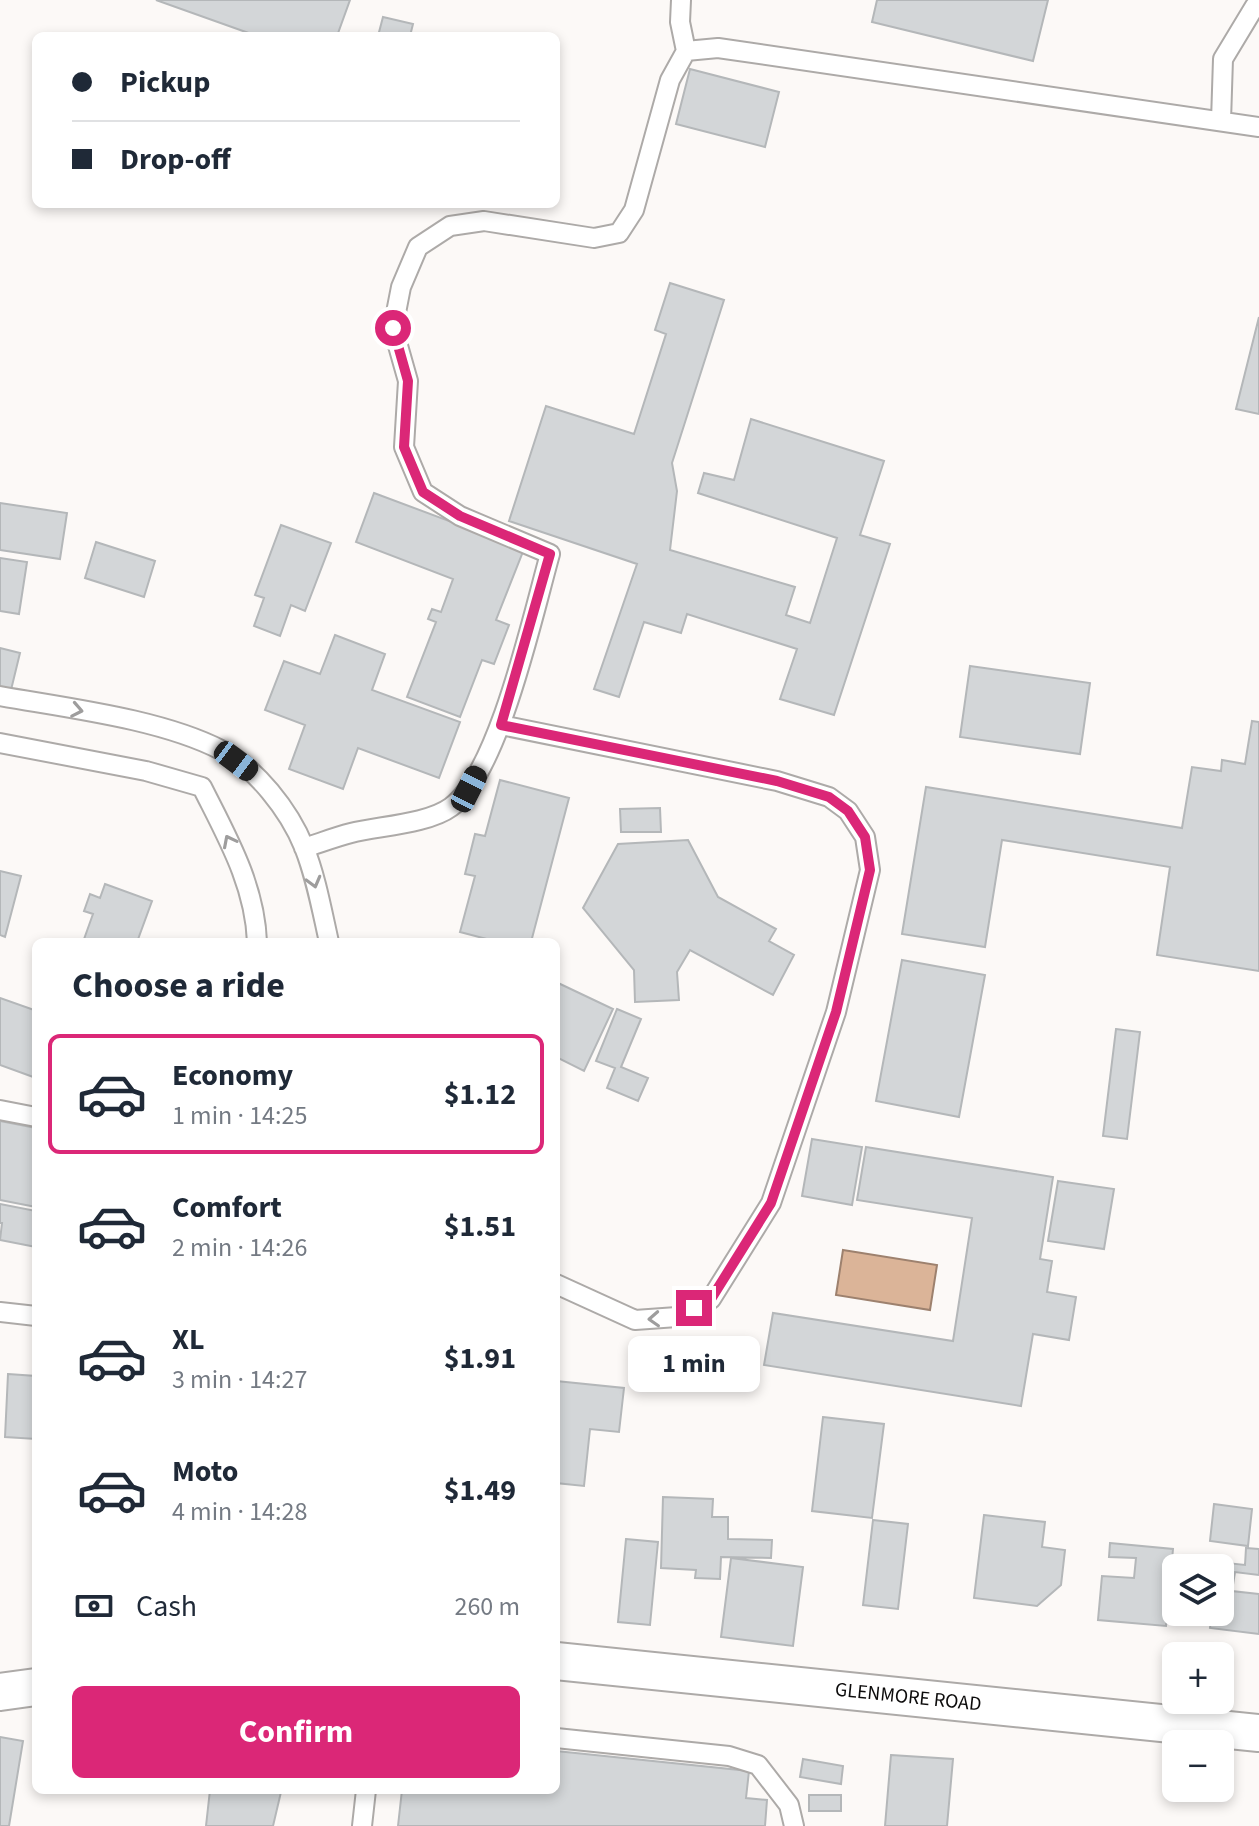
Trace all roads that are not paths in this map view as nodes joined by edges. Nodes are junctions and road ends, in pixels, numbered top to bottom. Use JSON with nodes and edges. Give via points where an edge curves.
{"nodes":[{"id":1,"x":681,"y":0,"type":"edge"},
{"id":2,"x":1259,"y":3,"type":"edge"},
{"id":3,"x":686,"y":51,"type":"junction"},
{"id":4,"x":1221,"y":121,"type":"junction"},
{"id":5,"x":1259,"y":127,"type":"edge"},
{"id":6,"x":0,"y":696,"type":"edge"},
{"id":7,"x":501,"y":725,"type":"junction"},
{"id":8,"x":0,"y":743,"type":"edge"},
{"id":9,"x":304,"y":848,"type":"junction"},
{"id":10,"x":257,"y":938,"type":"edge"},
{"id":11,"x":328,"y":938,"type":"edge"},
{"id":12,"x":0,"y":1110,"type":"edge"},
{"id":13,"x":32,"y":1116,"type":"edge"},
{"id":14,"x":560,"y":1286,"type":"edge"},
{"id":15,"x":0,"y":1312,"type":"edge"},
{"id":16,"x":32,"y":1316,"type":"edge"},
{"id":17,"x":560,"y":1661,"type":"edge"},
{"id":18,"x":32,"y":1688,"type":"edge"},
{"id":19,"x":0,"y":1692,"type":"edge"},
{"id":20,"x":1259,"y":1733,"type":"edge"},
{"id":21,"x":560,"y":1738,"type":"edge"},
{"id":22,"x":366,"y":1794,"type":"edge"},
{"id":23,"x":362,"y":1826,"type":"edge"},
{"id":24,"x":794,"y":1826,"type":"edge"}],
"edges":[{"from":1,"to":3,"type":"lane"},
{"from":2,"to":4,"type":"lane","via":[[1223,59]]},
{"from":3,"to":4,"type":"lane","via":[[718,48]]},
{"from":3,"to":7,"type":"lane","via":[[670,80],[634,210],[619,233],[594,238],[484,221],[450,226],[418,247],[401,287],[393,328],[408,381],[404,447],[423,492],[460,516],[550,554]]},
{"from":4,"to":5,"type":"lane"},
{"from":6,"to":9,"type":"lane","one_way":true,"via":[[180,733],[223,751],[271,795]]},
{"from":7,"to":9,"type":"lane","via":[[469,789],[450,809]]},
{"from":7,"to":14,"type":"lane","one_way":true,"via":[[777,781],[829,797],[848,811],[865,837],[870,870],[836,1012],[771,1203],[711,1299],[677,1317],[635,1320]]},
{"from":10,"to":8,"type":"lane","one_way":true,"via":[[241,865],[202,787]]},
{"from":9,"to":11,"type":"lane","one_way":true},
{"from":12,"to":13,"type":"lane"},
{"from":15,"to":16,"type":"lane"},
{"from":17,"to":20,"type":"street","name":"GLENMORE ROAD"},
{"from":18,"to":19,"type":"street"},
{"from":21,"to":24,"type":"lane","via":[[729,1756],[758,1765],[789,1805]]},
{"from":22,"to":23,"type":"lane"}]}
